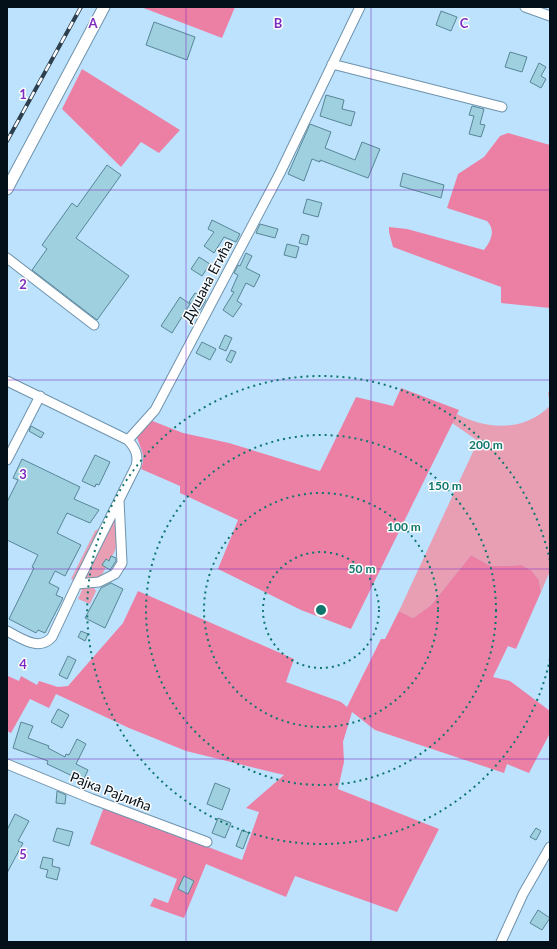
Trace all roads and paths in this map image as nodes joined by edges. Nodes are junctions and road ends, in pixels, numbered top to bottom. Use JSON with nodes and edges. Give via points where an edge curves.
{"nodes":[{"id":1,"x":104,"y":7,"type":"edge"},
{"id":2,"x":360,"y":7,"type":"edge"},
{"id":3,"x":525,"y":7,"type":"edge"},
{"id":4,"x":550,"y":16,"type":"edge"},
{"id":5,"x":332,"y":64,"type":"junction"},
{"id":6,"x":502,"y":107,"type":"dead end"},
{"id":7,"x":7,"y":189,"type":"edge"},
{"id":8,"x":7,"y":258,"type":"edge"},
{"id":9,"x":94,"y":325,"type":"dead end"},
{"id":10,"x":7,"y":381,"type":"edge"},
{"id":11,"x":40,"y":396,"type":"junction"},
{"id":12,"x":128,"y":440,"type":"junction"},
{"id":13,"x":7,"y":460,"type":"edge"},
{"id":14,"x":119,"y":500,"type":"junction"},
{"id":15,"x":77,"y":584,"type":"junction"},
{"id":16,"x":7,"y":631,"type":"edge"},
{"id":17,"x":7,"y":764,"type":"edge"},
{"id":18,"x":207,"y":842,"type":"dead end"},
{"id":19,"x":550,"y":847,"type":"edge"},
{"id":20,"x":501,"y":942,"type":"edge"}],
"edges":[{"from":1,"to":7,"type":"main road"},
{"from":2,"to":5,"type":"street","name":"Душана Егића"},
{"from":3,"to":4,"type":"street"},
{"from":5,"to":6,"type":"street"},
{"from":5,"to":12,"type":"street","name":"Душана Егића","via":[[280,173],[155,410]]},
{"from":8,"to":9,"type":"street"},
{"from":10,"to":11,"type":"street"},
{"from":11,"to":12,"type":"street"},
{"from":11,"to":13,"type":"street"},
{"from":12,"to":14,"type":"street","via":[[136,451],[137,461]]},
{"from":14,"to":15,"type":"street"},
{"from":14,"to":15,"type":"street","via":[[122,562],[115,574],[98,582]]},
{"from":15,"to":16,"type":"street","via":[[52,637],[46,643],[34,644]]},
{"from":17,"to":18,"type":"street","name":"Рајка Рајлића"},
{"from":19,"to":20,"type":"street","via":[[523,894]]}]}
